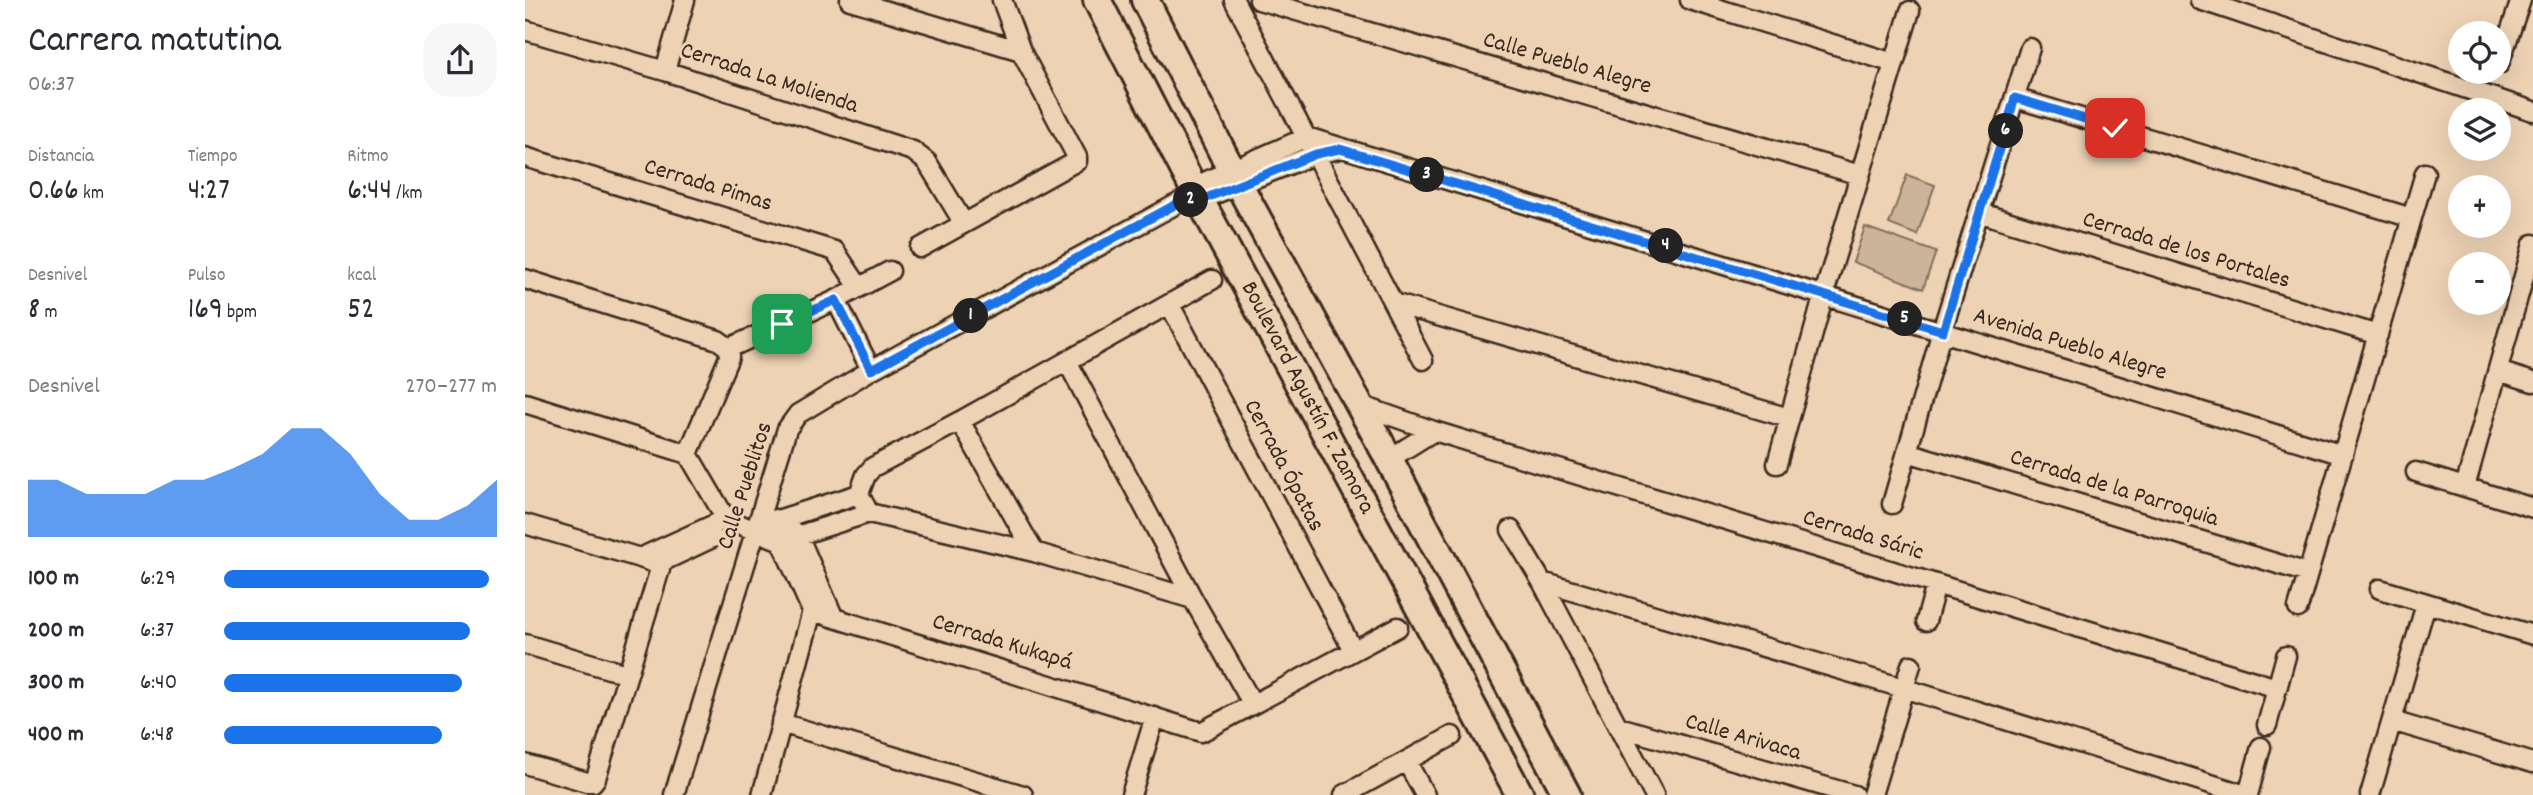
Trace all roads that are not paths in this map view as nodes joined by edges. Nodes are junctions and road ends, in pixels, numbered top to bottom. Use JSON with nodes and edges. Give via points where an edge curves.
{"nodes":[{"id":1,"x":685,"y":0,"type":"edge"},
{"id":2,"x":850,"y":0,"type":"edge"},
{"id":3,"x":1002,"y":0,"type":"edge"},
{"id":4,"x":1097,"y":0,"type":"edge"},
{"id":5,"x":1145,"y":0,"type":"edge"},
{"id":6,"x":1234,"y":0,"type":"edge"},
{"id":7,"x":1259,"y":0,"type":"edge"},
{"id":8,"x":1690,"y":0,"type":"edge"},
{"id":9,"x":2200,"y":0,"type":"edge"},
{"id":10,"x":2521,"y":0,"type":"edge"},
{"id":11,"x":2227,"y":4,"type":"edge"},
{"id":12,"x":1910,"y":11,"type":"dead end"},
{"id":13,"x":2511,"y":29,"type":"edge"},
{"id":14,"x":525,"y":30,"type":"edge"},
{"id":15,"x":2030,"y":48,"type":"dead end"},
{"id":16,"x":1021,"y":51,"type":"junction"},
{"id":17,"x":1894,"y":63,"type":"junction"},
{"id":18,"x":665,"y":71,"type":"junction"},
{"id":19,"x":2493,"y":84,"type":"edge"},
{"id":20,"x":2488,"y":97,"type":"junction"},
{"id":21,"x":2015,"y":98,"type":"junction"},
{"id":22,"x":2533,"y":111,"type":"edge"},
{"id":23,"x":1307,"y":137,"type":"junction"},
{"id":24,"x":1340,"y":149,"type":"junction"},
{"id":25,"x":1316,"y":154,"type":"junction"},
{"id":26,"x":525,"y":157,"type":"edge"},
{"id":27,"x":2425,"y":173,"type":"dead end"},
{"id":28,"x":1860,"y":175,"type":"junction"},
{"id":29,"x":1235,"y":176,"type":"junction"},
{"id":30,"x":1193,"y":196,"type":"junction"},
{"id":31,"x":1981,"y":214,"type":"junction"},
{"id":32,"x":2412,"y":218,"type":"junction"},
{"id":33,"x":963,"y":222,"type":"junction"},
{"id":34,"x":920,"y":248,"type":"dead end"},
{"id":35,"x":2532,"y":250,"type":"edge"},
{"id":36,"x":890,"y":271,"type":"dead end"},
{"id":37,"x":525,"y":279,"type":"edge"},
{"id":38,"x":1212,"y":280,"type":"dead end"},
{"id":39,"x":859,"y":287,"type":"junction"},
{"id":40,"x":1824,"y":294,"type":"junction"},
{"id":41,"x":836,"y":300,"type":"junction"},
{"id":42,"x":1394,"y":303,"type":"junction"},
{"id":43,"x":1170,"y":305,"type":"junction"},
{"id":44,"x":1943,"y":331,"type":"junction"},
{"id":45,"x":2378,"y":335,"type":"junction"},
{"id":46,"x":729,"y":348,"type":"junction"},
{"id":47,"x":1423,"y":360,"type":"dead end"},
{"id":48,"x":1067,"y":361,"type":"junction"},
{"id":49,"x":871,"y":370,"type":"junction"},
{"id":50,"x":2498,"y":371,"type":"junction"},
{"id":51,"x":2533,"y":382,"type":"edge"},
{"id":52,"x":525,"y":403,"type":"edge"},
{"id":53,"x":1360,"y":405,"type":"junction"},
{"id":54,"x":1790,"y":418,"type":"junction"},
{"id":55,"x":960,"y":421,"type":"junction"},
{"id":56,"x":1434,"y":431,"type":"junction"},
{"id":57,"x":1907,"y":452,"type":"junction"},
{"id":58,"x":688,"y":454,"type":"junction"},
{"id":59,"x":2343,"y":455,"type":"junction"},
{"id":60,"x":1389,"y":459,"type":"junction"},
{"id":61,"x":1777,"y":464,"type":"dead end"},
{"id":62,"x":2416,"y":472,"type":"dead end"},
{"id":63,"x":2465,"y":487,"type":"junction"},
{"id":64,"x":859,"y":494,"type":"junction"},
{"id":65,"x":1892,"y":504,"type":"dead end"},
{"id":66,"x":2533,"y":508,"type":"edge"},
{"id":67,"x":869,"y":513,"type":"junction"},
{"id":68,"x":775,"y":519,"type":"junction"},
{"id":69,"x":525,"y":524,"type":"edge"},
{"id":70,"x":741,"y":525,"type":"junction"},
{"id":71,"x":1511,"y":530,"type":"dead end"},
{"id":72,"x":798,"y":536,"type":"junction"},
{"id":73,"x":781,"y":541,"type":"junction"},
{"id":74,"x":1034,"y":552,"type":"junction"},
{"id":75,"x":639,"y":558,"type":"junction"},
{"id":76,"x":657,"y":564,"type":"junction"},
{"id":77,"x":2308,"y":573,"type":"junction"},
{"id":78,"x":1542,"y":582,"type":"junction"},
{"id":79,"x":1936,"y":585,"type":"junction"},
{"id":80,"x":2380,"y":589,"type":"dead end"},
{"id":81,"x":1193,"y":599,"type":"junction"},
{"id":82,"x":2426,"y":604,"type":"junction"},
{"id":83,"x":2298,"y":608,"type":"dead end"},
{"id":84,"x":812,"y":611,"type":"junction"},
{"id":85,"x":833,"y":616,"type":"junction"},
{"id":86,"x":1926,"y":621,"type":"dead end"},
{"id":87,"x":1398,"y":627,"type":"dead end"},
{"id":88,"x":2533,"y":635,"type":"edge"},
{"id":89,"x":525,"y":644,"type":"edge"},
{"id":90,"x":1353,"y":650,"type":"junction"},
{"id":91,"x":2286,"y":656,"type":"dead end"},
{"id":92,"x":1911,"y":665,"type":"dead end"},
{"id":93,"x":627,"y":674,"type":"junction"},
{"id":94,"x":1903,"y":688,"type":"junction"},
{"id":95,"x":2277,"y":688,"type":"junction"},
{"id":96,"x":1254,"y":703,"type":"junction"},
{"id":97,"x":1521,"y":708,"type":"junction"},
{"id":98,"x":1155,"y":717,"type":"junction"},
{"id":99,"x":2392,"y":721,"type":"junction"},
{"id":100,"x":781,"y":723,"type":"junction"},
{"id":101,"x":2267,"y":725,"type":"dead end"},
{"id":102,"x":1484,"y":727,"type":"junction"},
{"id":103,"x":1619,"y":727,"type":"junction"},
{"id":104,"x":1452,"y":736,"type":"dead end"},
{"id":105,"x":2262,"y":747,"type":"dead end"},
{"id":106,"x":1407,"y":762,"type":"junction"},
{"id":107,"x":2533,"y":763,"type":"edge"},
{"id":108,"x":525,"y":764,"type":"edge"},
{"id":109,"x":674,"y":795,"type":"edge"},
{"id":110,"x":762,"y":795,"type":"edge"},
{"id":111,"x":1023,"y":795,"type":"edge"},
{"id":112,"x":1131,"y":795,"type":"edge"},
{"id":113,"x":1344,"y":795,"type":"edge"},
{"id":114,"x":1425,"y":795,"type":"edge"},
{"id":115,"x":1520,"y":795,"type":"edge"},
{"id":116,"x":1567,"y":795,"type":"edge"},
{"id":117,"x":1654,"y":795,"type":"edge"},
{"id":118,"x":1854,"y":795,"type":"edge"},
{"id":119,"x":1872,"y":795,"type":"edge"},
{"id":120,"x":2247,"y":795,"type":"edge"},
{"id":121,"x":2370,"y":795,"type":"edge"}],
"edges":[{"from":1,"to":18,"type":"street"},
{"from":2,"to":16,"type":"street"},
{"from":3,"to":16,"type":"street"},
{"from":4,"to":30,"type":"street","name":"Boulevard Agustín F. Zamora"},
{"from":5,"to":29,"type":"street","name":"Boulevard Agustín F. Zamora"},
{"from":6,"to":23,"type":"street"},
{"from":7,"to":28,"type":"street","name":"Calle Pueblo Alegre"},
{"from":8,"to":17,"type":"street"},
{"from":9,"to":11,"type":"street"},
{"from":10,"to":13,"type":"street"},
{"from":11,"to":20,"type":"street"},
{"from":12,"to":17,"type":"street"},
{"from":14,"to":18,"type":"street","name":"Cerrada La Molienda"},
{"from":15,"to":21,"type":"street"},
{"from":16,"to":33,"type":"street","via":[[1077,161]]},
{"from":17,"to":28,"type":"street"},
{"from":18,"to":33,"type":"street","name":"Cerrada La Molienda","via":[[913,151],[927,162]]},
{"from":19,"to":20,"type":"street"},
{"from":20,"to":22,"type":"street"},
{"from":21,"to":31,"type":"street"},
{"from":21,"to":32,"type":"street"},
{"from":23,"to":24,"type":"street","name":"Avenida Pueblo Alegre"},
{"from":23,"to":25,"type":"street"},
{"from":23,"to":29,"type":"street","name":"Avenida Pueblo Alegre"},
{"from":24,"to":25,"type":"street","name":"Avenida Pueblo Alegre"},
{"from":24,"to":40,"type":"street","name":"Avenida Pueblo Alegre"},
{"from":25,"to":29,"type":"street","name":"Avenida Pueblo Alegre"},
{"from":25,"to":42,"type":"street"},
{"from":26,"to":39,"type":"street","name":"Cerrada Pimas","via":[[835,251]]},
{"from":27,"to":32,"type":"street"},
{"from":28,"to":40,"type":"street"},
{"from":29,"to":30,"type":"street","name":"Avenida Pueblo Alegre"},
{"from":29,"to":53,"type":"street","name":"Boulevard Agustín F. Zamora"},
{"from":30,"to":49,"type":"street","name":"Calle Pueblitos"},
{"from":30,"to":102,"type":"street","name":"Boulevard Agustín F. Zamora"},
{"from":31,"to":44,"type":"street"},
{"from":31,"to":45,"type":"street","name":"Cerrada de los Portales"},
{"from":32,"to":45,"type":"street"},
{"from":33,"to":34,"type":"street"},
{"from":35,"to":50,"type":"street"},
{"from":36,"to":39,"type":"street"},
{"from":37,"to":46,"type":"street","via":[[718,340]]},
{"from":38,"to":43,"type":"street"},
{"from":39,"to":41,"type":"street"},
{"from":40,"to":44,"type":"street","name":"Avenida Pueblo Alegre"},
{"from":40,"to":54,"type":"street"},
{"from":41,"to":46,"type":"street"},
{"from":41,"to":49,"type":"street"},
{"from":42,"to":47,"type":"street"},
{"from":42,"to":54,"type":"street"},
{"from":43,"to":48,"type":"street"},
{"from":43,"to":90,"type":"street","name":"Cerrada Ópatas"},
{"from":44,"to":57,"type":"street"},
{"from":44,"to":59,"type":"street","name":"Avenida Pueblo Alegre"},
{"from":45,"to":59,"type":"street"},
{"from":46,"to":58,"type":"street"},
{"from":48,"to":55,"type":"street"},
{"from":48,"to":81,"type":"street"},
{"from":49,"to":70,"type":"street","name":"Calle Pueblitos","via":[[792,420]]},
{"from":50,"to":51,"type":"street"},
{"from":50,"to":63,"type":"street"},
{"from":52,"to":58,"type":"street"},
{"from":53,"to":56,"type":"street","name":"Cerrada Sáric"},
{"from":53,"to":60,"type":"street","name":"Boulevard Agustín F. Zamora"},
{"from":54,"to":61,"type":"street"},
{"from":55,"to":64,"type":"street","via":[[873,467]]},
{"from":55,"to":74,"type":"street"},
{"from":56,"to":60,"type":"street"},
{"from":56,"to":79,"type":"street","name":"Cerrada Sáric"},
{"from":57,"to":65,"type":"street"},
{"from":57,"to":77,"type":"street","name":"Cerrada de la Parroquia"},
{"from":58,"to":70,"type":"street"},
{"from":59,"to":77,"type":"street"},
{"from":60,"to":97,"type":"street","name":"Boulevard Agustín F. Zamora"},
{"from":62,"to":63,"type":"street"},
{"from":63,"to":66,"type":"street"},
{"from":64,"to":67,"type":"street"},
{"from":64,"to":68,"type":"street"},
{"from":67,"to":72,"type":"street"},
{"from":67,"to":74,"type":"street"},
{"from":68,"to":70,"type":"street"},
{"from":68,"to":72,"type":"street"},
{"from":69,"to":75,"type":"street"},
{"from":70,"to":73,"type":"street"},
{"from":70,"to":75,"type":"street"},
{"from":70,"to":76,"type":"street"},
{"from":70,"to":109,"type":"street","name":"Calle Pueblitos"},
{"from":71,"to":78,"type":"street"},
{"from":72,"to":73,"type":"street"},
{"from":72,"to":85,"type":"street"},
{"from":73,"to":84,"type":"street"},
{"from":74,"to":81,"type":"street"},
{"from":75,"to":76,"type":"street"},
{"from":76,"to":93,"type":"street","via":[[660,569]]},
{"from":77,"to":83,"type":"street"},
{"from":78,"to":94,"type":"street"},
{"from":78,"to":103,"type":"street"},
{"from":79,"to":86,"type":"street"},
{"from":79,"to":95,"type":"street","name":"Cerrada Sáric"},
{"from":80,"to":82,"type":"street"},
{"from":81,"to":96,"type":"street"},
{"from":82,"to":88,"type":"street"},
{"from":82,"to":99,"type":"street"},
{"from":84,"to":85,"type":"street","name":"Cerrada Kukapá"},
{"from":84,"to":100,"type":"street"},
{"from":85,"to":98,"type":"street","name":"Cerrada Kukapá"},
{"from":87,"to":90,"type":"street"},
{"from":89,"to":93,"type":"street"},
{"from":90,"to":96,"type":"street"},
{"from":91,"to":95,"type":"street"},
{"from":92,"to":94,"type":"street"},
{"from":93,"to":108,"type":"street","via":[[593,782]]},
{"from":94,"to":119,"type":"street"},
{"from":94,"to":120,"type":"street"},
{"from":95,"to":101,"type":"street"},
{"from":96,"to":98,"type":"street","name":"Cerrada Kukapá","via":[[1201,732]]},
{"from":97,"to":102,"type":"street"},
{"from":97,"to":116,"type":"street","name":"Boulevard Agustín F. Zamora"},
{"from":98,"to":112,"type":"street"},
{"from":99,"to":107,"type":"street"},
{"from":99,"to":121,"type":"street"},
{"from":100,"to":110,"type":"street"},
{"from":100,"to":111,"type":"street"},
{"from":102,"to":115,"type":"street","name":"Boulevard Agustín F. Zamora"},
{"from":103,"to":117,"type":"street"},
{"from":103,"to":118,"type":"street","name":"Calle Arivaca"},
{"from":104,"to":106,"type":"street"},
{"from":105,"to":120,"type":"street"},
{"from":106,"to":113,"type":"street"},
{"from":106,"to":114,"type":"street"}]}
